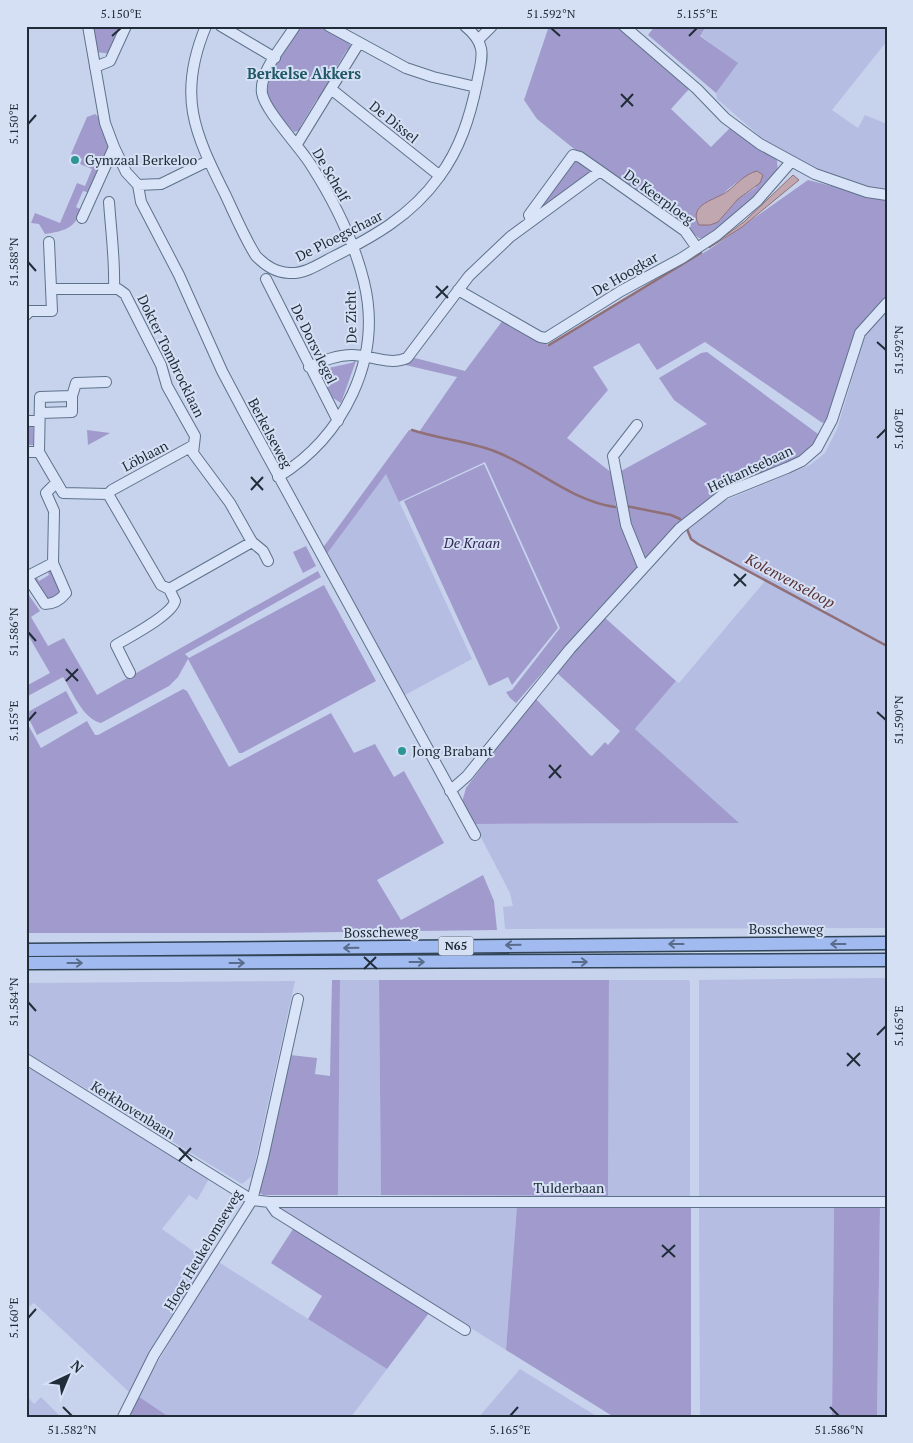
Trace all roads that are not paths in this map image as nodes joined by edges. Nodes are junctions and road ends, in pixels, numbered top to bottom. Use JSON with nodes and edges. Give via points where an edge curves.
{"nodes":[{"id":1,"x":88,"y":26,"type":"edge"},
{"id":2,"x":126,"y":26,"type":"edge"},
{"id":3,"x":206,"y":26,"type":"edge"},
{"id":4,"x":221,"y":26,"type":"edge"},
{"id":5,"x":295,"y":26,"type":"edge"},
{"id":6,"x":329,"y":26,"type":"edge"},
{"id":7,"x":464,"y":26,"type":"edge"},
{"id":8,"x":492,"y":26,"type":"edge"},
{"id":9,"x":624,"y":26,"type":"edge"},
{"id":10,"x":479,"y":39,"type":"junction"},
{"id":11,"x":359,"y":43,"type":"junction"},
{"id":12,"x":275,"y":58,"type":"junction"},
{"id":13,"x":95,"y":67,"type":"junction"},
{"id":14,"x":476,"y":87,"type":"junction"},
{"id":15,"x":331,"y":89,"type":"junction"},
{"id":16,"x":297,"y":144,"type":"junction"},
{"id":17,"x":114,"y":147,"type":"junction"},
{"id":18,"x":208,"y":161,"type":"junction"},
{"id":19,"x":790,"y":162,"type":"junction"},
{"id":20,"x":600,"y":171,"type":"junction"},
{"id":21,"x":440,"y":176,"type":"junction"},
{"id":22,"x":138,"y":185,"type":"junction"},
{"id":23,"x":887,"y":196,"type":"edge"},
{"id":24,"x":110,"y":202,"type":"dead end"},
{"id":25,"x":82,"y":218,"type":"dead end"},
{"id":26,"x":532,"y":220,"type":"junction"},
{"id":27,"x":49,"y":242,"type":"dead end"},
{"id":28,"x":352,"y":248,"type":"junction"},
{"id":29,"x":697,"y":248,"type":"junction"},
{"id":30,"x":266,"y":279,"type":"dead end"},
{"id":31,"x":114,"y":288,"type":"junction"},
{"id":32,"x":52,"y":289,"type":"junction"},
{"id":33,"x":458,"y":290,"type":"junction"},
{"id":34,"x":887,"y":303,"type":"edge"},
{"id":35,"x":26,"y":315,"type":"edge"},
{"id":36,"x":364,"y":356,"type":"junction"},
{"id":37,"x":309,"y":366,"type":"junction"},
{"id":38,"x":106,"y":382,"type":"dead end"},
{"id":39,"x":72,"y":396,"type":"junction"},
{"id":40,"x":40,"y":417,"type":"junction"},
{"id":41,"x":26,"y":420,"type":"edge"},
{"id":42,"x":338,"y":421,"type":"junction"},
{"id":43,"x":637,"y":425,"type":"dead end"},
{"id":44,"x":194,"y":445,"type":"junction"},
{"id":45,"x":26,"y":452,"type":"edge"},
{"id":46,"x":39,"y":452,"type":"junction"},
{"id":47,"x":278,"y":477,"type":"junction"},
{"id":48,"x":56,"y":482,"type":"junction"},
{"id":49,"x":108,"y":494,"type":"junction"},
{"id":50,"x":252,"y":542,"type":"junction"},
{"id":51,"x":268,"y":561,"type":"dead end"},
{"id":52,"x":53,"y":563,"type":"junction"},
{"id":53,"x":643,"y":567,"type":"junction"},
{"id":54,"x":27,"y":576,"type":"edge"},
{"id":55,"x":168,"y":589,"type":"junction"},
{"id":56,"x":130,"y":673,"type":"dead end"},
{"id":57,"x":450,"y":791,"type":"junction"},
{"id":58,"x":475,"y":835,"type":"dead end"},
{"id":59,"x":887,"y":944,"type":"edge"},
{"id":60,"x":26,"y":950,"type":"edge"},
{"id":61,"x":887,"y":960,"type":"edge"},
{"id":62,"x":26,"y":963,"type":"edge"},
{"id":63,"x":298,"y":999,"type":"dead end"},
{"id":64,"x":26,"y":1059,"type":"edge"},
{"id":65,"x":252,"y":1200,"type":"junction"},
{"id":66,"x":269,"y":1202,"type":"junction"},
{"id":67,"x":887,"y":1202,"type":"edge"},
{"id":68,"x":465,"y":1330,"type":"dead end"},
{"id":69,"x":123,"y":1417,"type":"edge"}],
"edges":[{"from":1,"to":13,"type":"street","name":"Berkelseweg"},
{"from":2,"to":13,"type":"street","via":[[110,60]]},
{"from":3,"to":18,"type":"street","name":"De Ploegschaar","via":[[193,66],[190,94],[194,123]]},
{"from":4,"to":12,"type":"street"},
{"from":5,"to":12,"type":"street","name":"De Schelf"},
{"from":6,"to":11,"type":"street"},
{"from":7,"to":10,"type":"street"},
{"from":8,"to":10,"type":"street"},
{"from":9,"to":19,"type":"street","via":[[697,89],[725,118]]},
{"from":10,"to":14,"type":"street","name":"De Ploegschaar","via":[[482,57]]},
{"from":11,"to":14,"type":"street","via":[[406,68]]},
{"from":11,"to":15,"type":"street"},
{"from":12,"to":16,"type":"street","name":"De Schelf","via":[[263,82],[263,98]]},
{"from":13,"to":17,"type":"street","name":"Berkelseweg","via":[[105,123]]},
{"from":14,"to":21,"type":"street","name":"De Ploegschaar","via":[[460,141]]},
{"from":15,"to":16,"type":"street"},
{"from":15,"to":21,"type":"street","name":"De Dissel"},
{"from":16,"to":28,"type":"street","name":"De Schelf","via":[[331,199]]},
{"from":17,"to":22,"type":"street","name":"Berkelseweg","via":[[126,172]]},
{"from":17,"to":25,"type":"street"},
{"from":18,"to":22,"type":"street","via":[[161,184]]},
{"from":18,"to":28,"type":"street","name":"De Ploegschaar","via":[[252,250],[269,268],[281,272],[302,272]]},
{"from":19,"to":23,"type":"street","via":[[840,184]]},
{"from":19,"to":29,"type":"street","name":"De Hoogkar","via":[[757,201]]},
{"from":20,"to":26,"type":"street"},
{"from":20,"to":26,"type":"street","name":"De Keerploeg","via":[[580,157],[573,156],[528,215]]},
{"from":20,"to":29,"type":"street","name":"De Keerploeg","via":[[685,231]]},
{"from":21,"to":28,"type":"street","name":"De Ploegschaar","via":[[403,216]]},
{"from":22,"to":47,"type":"street","name":"Berkelseweg","via":[[141,202],[179,274],[222,371]]},
{"from":24,"to":31,"type":"street","via":[[110,242],[115,255]]},
{"from":26,"to":33,"type":"street","via":[[510,237]]},
{"from":27,"to":32,"type":"street","via":[[49,283]]},
{"from":28,"to":36,"type":"street","name":"De Zicht","via":[[367,302]]},
{"from":29,"to":33,"type":"street","name":"De Hoogkar","via":[[546,338]]},
{"from":30,"to":37,"type":"street","name":"De Dorsvlegel"},
{"from":31,"to":32,"type":"street"},
{"from":31,"to":44,"type":"street","name":"Dokter Tombrocklaan","via":[[125,294],[136,315],[161,365],[167,386],[195,436]]},
{"from":32,"to":35,"type":"street","via":[[52,311],[30,311]]},
{"from":33,"to":36,"type":"street","name":"De Zicht","via":[[407,358],[397,362]]},
{"from":34,"to":53,"type":"street","name":"Heikantsebaan","via":[[860,333],[832,420],[817,448],[802,461],[717,498],[679,529]]},
{"from":36,"to":37,"type":"street","via":[[331,357]]},
{"from":36,"to":42,"type":"street","name":"De Zicht","via":[[357,384]]},
{"from":37,"to":42,"type":"street","name":"De Dorsvlegel"},
{"from":38,"to":39,"type":"street","via":[[76,383]]},
{"from":39,"to":40,"type":"street","via":[[72,412]]},
{"from":39,"to":40,"type":"street","via":[[40,397]]},
{"from":40,"to":41,"type":"street"},
{"from":40,"to":46,"type":"street"},
{"from":42,"to":47,"type":"street","name":"De Zicht","via":[[314,450]]},
{"from":43,"to":53,"type":"street","via":[[613,456],[626,525]]},
{"from":44,"to":49,"type":"street","name":"Löblaan"},
{"from":44,"to":50,"type":"street","via":[[193,453],[230,503]]},
{"from":45,"to":46,"type":"street"},
{"from":46,"to":48,"type":"street"},
{"from":47,"to":57,"type":"street","name":"Berkelseweg"},
{"from":48,"to":49,"type":"street","via":[[63,493]]},
{"from":48,"to":52,"type":"street","via":[[46,493],[54,511]]},
{"from":49,"to":55,"type":"street","via":[[161,585]]},
{"from":50,"to":51,"type":"street","via":[[263,551]]},
{"from":50,"to":55,"type":"street"},
{"from":52,"to":54,"type":"street"},
{"from":52,"to":54,"type":"street","via":[[65,587],[66,593],[62,598],[45,604]]},
{"from":53,"to":57,"type":"street","name":"Heikantsebaan","via":[[536,689],[472,771]]},
{"from":55,"to":56,"type":"street","via":[[175,601],[170,610],[150,626],[116,645]]},
{"from":57,"to":58,"type":"street","name":"Berkelseweg"},
{"from":59,"to":60,"type":"main road","name":"Bosscheweg","number":"N65","one_way":true},
{"from":62,"to":61,"type":"main road","number":"N65","one_way":true},
{"from":63,"to":65,"type":"street","name":"Hoog Heukelomseweg"},
{"from":64,"to":65,"type":"street","name":"Kerkhovenbaan"},
{"from":65,"to":66,"type":"street","name":"Tulderbaan"},
{"from":65,"to":69,"type":"street","name":"Hoog Heukelomseweg","via":[[154,1355]]},
{"from":66,"to":67,"type":"street","name":"Tulderbaan"},
{"from":66,"to":68,"type":"street","via":[[276,1212]]}]}
